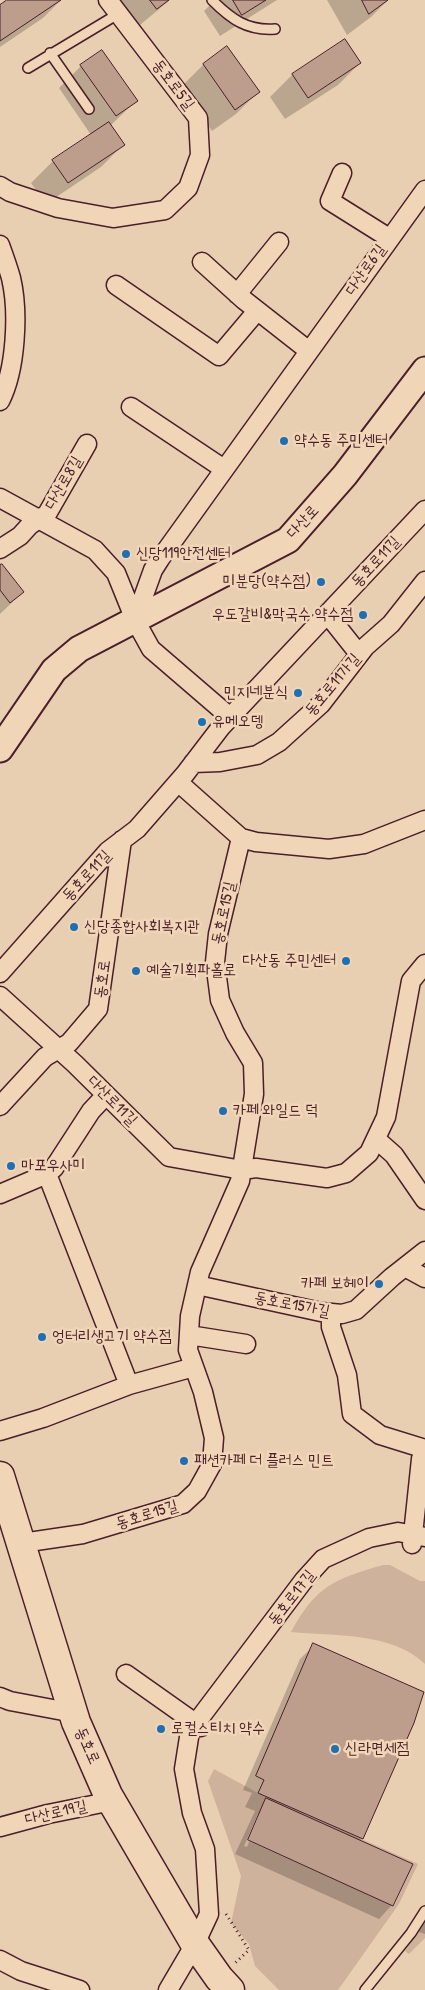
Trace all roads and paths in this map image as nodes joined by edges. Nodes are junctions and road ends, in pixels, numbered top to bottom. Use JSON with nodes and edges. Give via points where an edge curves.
{"nodes":[{"id":1,"x":212,"y":0,"type":"edge"},
{"id":2,"x":113,"y":7,"type":"edge"},
{"id":3,"x":275,"y":29,"type":"dead end"},
{"id":4,"x":50,"y":53,"type":"junction"},
{"id":5,"x":28,"y":68,"type":"dead end"},
{"id":6,"x":90,"y":109,"type":"dead end"},
{"id":7,"x":342,"y":173,"type":"dead end"},
{"id":8,"x":0,"y":186,"type":"edge"},
{"id":9,"x":425,"y":190,"type":"edge"},
{"id":10,"x":390,"y":238,"type":"junction"},
{"id":11,"x":279,"y":242,"type":"dead end"},
{"id":12,"x":0,"y":245,"type":"edge"},
{"id":13,"x":202,"y":262,"type":"dead end"},
{"id":14,"x":116,"y":285,"type":"dead end"},
{"id":15,"x":237,"y":294,"type":"junction"},
{"id":16,"x":257,"y":311,"type":"junction"},
{"id":17,"x":309,"y":351,"type":"junction"},
{"id":18,"x":425,"y":370,"type":"edge"},
{"id":19,"x":0,"y":401,"type":"edge"},
{"id":20,"x":131,"y":407,"type":"dead end"},
{"id":21,"x":87,"y":444,"type":"dead end"},
{"id":22,"x":224,"y":469,"type":"junction"},
{"id":23,"x":0,"y":498,"type":"edge"},
{"id":24,"x":425,"y":510,"type":"edge"},
{"id":25,"x":38,"y":519,"type":"junction"},
{"id":26,"x":0,"y":549,"type":"edge"},
{"id":27,"x":425,"y":581,"type":"edge"},
{"id":28,"x":328,"y":615,"type":"junction"},
{"id":29,"x":135,"y":620,"type":"junction"},
{"id":30,"x":359,"y":654,"type":"junction"},
{"id":31,"x":230,"y":717,"type":"junction"},
{"id":32,"x":0,"y":749,"type":"edge"},
{"id":33,"x":193,"y":763,"type":"junction"},
{"id":34,"x":178,"y":782,"type":"junction"},
{"id":35,"x":425,"y":820,"type":"edge"},
{"id":36,"x":241,"y":838,"type":"junction"},
{"id":37,"x":122,"y":840,"type":"junction"},
{"id":38,"x":425,"y":964,"type":"edge"},
{"id":39,"x":0,"y":973,"type":"edge"},
{"id":40,"x":0,"y":996,"type":"edge"},
{"id":41,"x":59,"y":1050,"type":"junction"},
{"id":42,"x":106,"y":1095,"type":"junction"},
{"id":43,"x":0,"y":1106,"type":"edge"},
{"id":44,"x":376,"y":1139,"type":"junction"},
{"id":45,"x":242,"y":1170,"type":"junction"},
{"id":46,"x":47,"y":1174,"type":"junction"},
{"id":47,"x":0,"y":1194,"type":"edge"},
{"id":48,"x":425,"y":1200,"type":"edge"},
{"id":49,"x":425,"y":1251,"type":"edge"},
{"id":50,"x":405,"y":1267,"type":"junction"},
{"id":51,"x":425,"y":1278,"type":"edge"},
{"id":52,"x":197,"y":1285,"type":"junction"},
{"id":53,"x":331,"y":1313,"type":"junction"},
{"id":54,"x":189,"y":1335,"type":"junction"},
{"id":55,"x":246,"y":1344,"type":"dead end"},
{"id":56,"x":194,"y":1367,"type":"junction"},
{"id":57,"x":129,"y":1385,"type":"junction"},
{"id":58,"x":0,"y":1431,"type":"edge"},
{"id":59,"x":425,"y":1449,"type":"edge"},
{"id":60,"x":0,"y":1476,"type":"edge"},
{"id":61,"x":417,"y":1539,"type":"edge"},
{"id":62,"x":22,"y":1543,"type":"junction"},
{"id":63,"x":126,"y":1674,"type":"dead end"},
{"id":64,"x":0,"y":1697,"type":"edge"},
{"id":65,"x":74,"y":1713,"type":"junction"},
{"id":66,"x":198,"y":1725,"type":"junction"},
{"id":67,"x":112,"y":1801,"type":"junction"},
{"id":68,"x":0,"y":1827,"type":"edge"},
{"id":69,"x":222,"y":1908,"type":"dead end"},
{"id":70,"x":425,"y":1911,"type":"edge"},
{"id":71,"x":195,"y":1944,"type":"junction"},
{"id":72,"x":0,"y":1960,"type":"edge"},
{"id":73,"x":224,"y":1984,"type":"edge"},
{"id":74,"x":80,"y":1990,"type":"edge"},
{"id":75,"x":168,"y":1990,"type":"edge"},
{"id":76,"x":365,"y":1990,"type":"edge"}],
"edges":[{"from":1,"to":3,"type":"lane","via":[[226,14],[244,24],[258,30]]},
{"from":2,"to":4,"type":"lane"},
{"from":2,"to":8,"type":"street","name":"동호로5길","via":[[198,118],[200,155],[188,188],[165,210],[113,218],[58,208]]},
{"from":4,"to":5,"type":"lane"},
{"from":4,"to":6,"type":"lane"},
{"from":7,"to":10,"type":"street","via":[[330,201]]},
{"from":9,"to":10,"type":"street","name":"다산로6길"},
{"from":10,"to":17,"type":"street","name":"다산로6길"},
{"from":11,"to":15,"type":"street"},
{"from":12,"to":19,"type":"street","via":[[16,309],[11,362]]},
{"from":13,"to":15,"type":"street"},
{"from":14,"to":16,"type":"street","via":[[219,356]]},
{"from":15,"to":16,"type":"street"},
{"from":16,"to":17,"type":"street"},
{"from":17,"to":22,"type":"street","name":"다산로6길"},
{"from":18,"to":29,"type":"main road","name":"다산로","via":[[345,475],[288,540]]},
{"from":20,"to":22,"type":"street"},
{"from":21,"to":25,"type":"street","name":"다산로8길","via":[[47,514]]},
{"from":22,"to":29,"type":"street","name":"다산로6길","via":[[154,570]]},
{"from":23,"to":25,"type":"street","name":"다산로8길"},
{"from":24,"to":28,"type":"street","name":"동호로11길"},
{"from":25,"to":26,"type":"street"},
{"from":25,"to":29,"type":"street","name":"다산로8길","via":[[95,550],[116,573]]},
{"from":27,"to":30,"type":"street","name":"동호로11가길","via":[[391,624]]},
{"from":28,"to":30,"type":"street"},
{"from":28,"to":31,"type":"street","name":"동호로11길"},
{"from":29,"to":31,"type":"street","via":[[151,649]]},
{"from":29,"to":32,"type":"main road","name":"다산로","via":[[79,649],[54,670]]},
{"from":30,"to":33,"type":"street","name":"동호로11가길","via":[[321,704],[279,742],[257,755]]},
{"from":31,"to":33,"type":"street","name":"동호로11길"},
{"from":33,"to":34,"type":"street","name":"동호로11길"},
{"from":34,"to":36,"type":"street"},
{"from":34,"to":37,"type":"street","name":"동호로11길","via":[[137,829]]},
{"from":35,"to":36,"type":"street","via":[[364,844],[329,849]]},
{"from":36,"to":45,"type":"street","name":"동호로15길","via":[[218,934],[215,962],[220,1000],[253,1063],[254,1094]]},
{"from":37,"to":39,"type":"street","name":"동호로11길"},
{"from":37,"to":41,"type":"street","name":"동호로","via":[[98,1009]]},
{"from":38,"to":44,"type":"street","via":[[411,981],[386,1117]]},
{"from":40,"to":41,"type":"street","name":"다산로11길"},
{"from":41,"to":42,"type":"street","name":"다산로11길"},
{"from":41,"to":43,"type":"street","name":"동호로","via":[[45,1057]]},
{"from":42,"to":45,"type":"street","name":"다산로11길","via":[[169,1158]]},
{"from":42,"to":46,"type":"street"},
{"from":44,"to":45,"type":"street","via":[[369,1154],[346,1173],[327,1178],[256,1168]]},
{"from":44,"to":48,"type":"street","via":[[394,1155]]},
{"from":45,"to":52,"type":"street","name":"동호로15길"},
{"from":46,"to":47,"type":"street"},
{"from":46,"to":57,"type":"street"},
{"from":49,"to":50,"type":"street","name":"동호로15가길"},
{"from":50,"to":51,"type":"street"},
{"from":50,"to":53,"type":"street","name":"동호로15가길","via":[[356,1310]]},
{"from":52,"to":53,"type":"street","name":"동호로15가길"},
{"from":52,"to":54,"type":"street","name":"동호로15길"},
{"from":53,"to":59,"type":"street","via":[[331,1327],[347,1375],[352,1414],[380,1435]]},
{"from":54,"to":55,"type":"street"},
{"from":54,"to":56,"type":"street","name":"동호로15길","via":[[188,1350]]},
{"from":56,"to":57,"type":"street"},
{"from":56,"to":62,"type":"street","name":"동호로15길","via":[[214,1438],[212,1464],[196,1492],[183,1504],[83,1534]]},
{"from":57,"to":58,"type":"street"},
{"from":59,"to":61,"type":"street","via":[[421,1459]]},
{"from":60,"to":62,"type":"main road","name":"동호로"},
{"from":61,"to":66,"type":"street","name":"동호로17길","via":[[398,1532],[369,1538],[323,1559],[304,1580]]},
{"from":62,"to":65,"type":"main road","name":"동호로"},
{"from":63,"to":66,"type":"street"},
{"from":64,"to":65,"type":"street"},
{"from":65,"to":67,"type":"main road","name":"동호로"},
{"from":66,"to":71,"type":"street","name":"동호로17길","via":[[190,1730],[184,1770],[192,1813],[205,1849],[209,1914]]},
{"from":67,"to":68,"type":"street","name":"다산로19길"},
{"from":67,"to":71,"type":"main road","name":"동호로"},
{"from":69,"to":73,"type":"path","via":[[248,1950]]},
{"from":70,"to":76,"type":"lane"},
{"from":71,"to":73,"type":"main road","name":"동호로"},
{"from":71,"to":75,"type":"street","name":"동호로17길"},
{"from":72,"to":74,"type":"street","via":[[21,1971]]}]}
